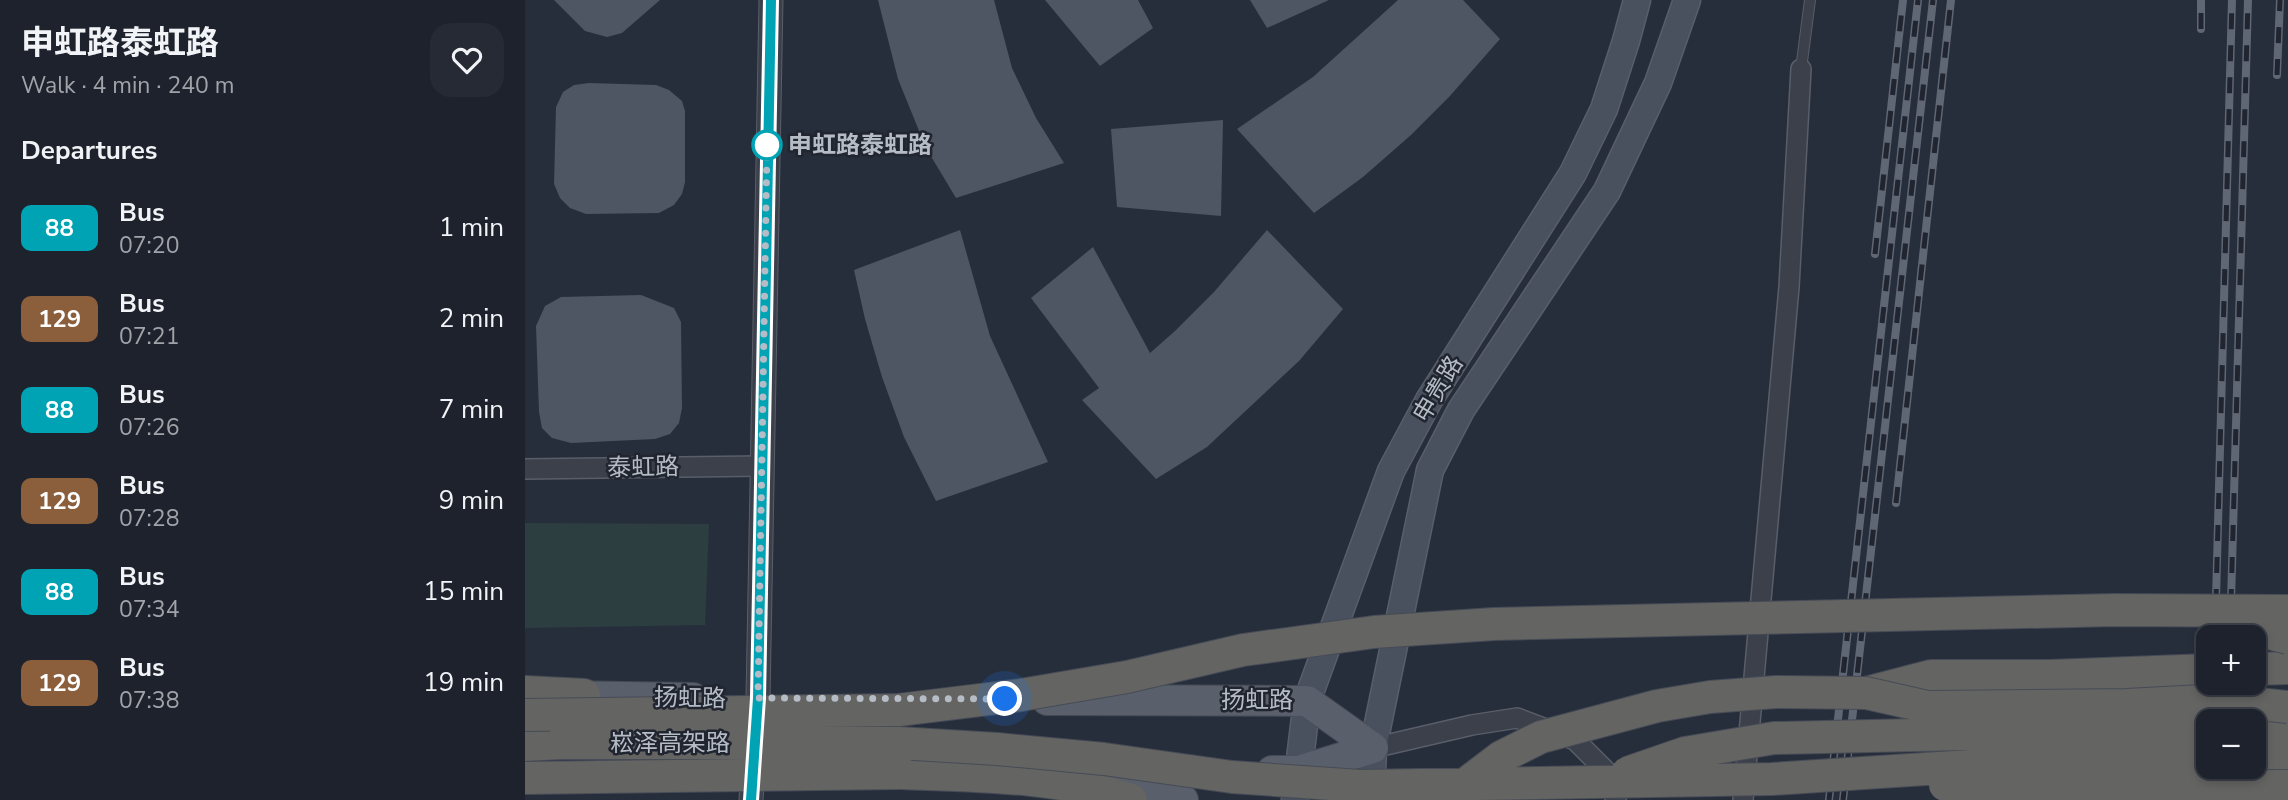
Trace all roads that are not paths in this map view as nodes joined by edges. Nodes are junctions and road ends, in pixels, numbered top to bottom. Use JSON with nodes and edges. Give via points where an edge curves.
{"nodes":[{"id":1,"x":771,"y":0,"type":"edge"},
{"id":2,"x":1637,"y":0,"type":"edge"},
{"id":3,"x":1687,"y":0,"type":"edge"},
{"id":4,"x":1810,"y":0,"type":"edge"},
{"id":5,"x":1801,"y":69,"type":"joint"},
{"id":6,"x":761,"y":466,"type":"junction"},
{"id":7,"x":525,"y":469,"type":"edge"},
{"id":8,"x":2115,"y":610,"type":"junction"},
{"id":9,"x":2288,"y":611,"type":"edge"},
{"id":10,"x":2288,"y":638,"type":"edge"},
{"id":11,"x":2288,"y":668,"type":"edge"},
{"id":12,"x":2266,"y":669,"type":"edge"},
{"id":13,"x":2196,"y":670,"type":"edge"},
{"id":14,"x":525,"y":687,"type":"edge"},
{"id":15,"x":1866,"y":693,"type":"junction"},
{"id":16,"x":525,"y":694,"type":"edge"},
{"id":17,"x":584,"y":695,"type":"junction"},
{"id":18,"x":758,"y":698,"type":"junction"},
{"id":19,"x":1307,"y":701,"type":"junction"},
{"id":20,"x":669,"y":705,"type":"junction"},
{"id":21,"x":2288,"y":707,"type":"edge"},
{"id":22,"x":525,"y":715,"type":"edge"},
{"id":23,"x":1601,"y":719,"type":"junction"},
{"id":24,"x":2288,"y":727,"type":"edge"},
{"id":25,"x":2266,"y":728,"type":"edge"},
{"id":26,"x":2196,"y":729,"type":"edge"},
{"id":27,"x":525,"y":745,"type":"edge"},
{"id":28,"x":1373,"y":748,"type":"junction"},
{"id":29,"x":900,"y":758,"type":"junction"},
{"id":30,"x":2266,"y":759,"type":"edge"},
{"id":31,"x":2288,"y":759,"type":"edge"},
{"id":32,"x":752,"y":760,"type":"junction"},
{"id":33,"x":2196,"y":760,"type":"edge"},
{"id":34,"x":662,"y":761,"type":"junction"},
{"id":35,"x":525,"y":764,"type":"edge"},
{"id":36,"x":1105,"y":766,"type":"junction"},
{"id":37,"x":525,"y":778,"type":"edge"},
{"id":38,"x":1772,"y":779,"type":"junction"},
{"id":39,"x":1296,"y":786,"type":"edge"},
{"id":40,"x":2288,"y":786,"type":"edge"},
{"id":41,"x":751,"y":800,"type":"edge"},
{"id":42,"x":1029,"y":800,"type":"edge"},
{"id":43,"x":1131,"y":800,"type":"edge"},
{"id":44,"x":1183,"y":800,"type":"edge"},
{"id":45,"x":1371,"y":800,"type":"edge"},
{"id":46,"x":1444,"y":800,"type":"edge"},
{"id":47,"x":1510,"y":800,"type":"edge"},
{"id":48,"x":1576,"y":800,"type":"edge"},
{"id":49,"x":1616,"y":800,"type":"edge"},
{"id":50,"x":1743,"y":800,"type":"edge"}],
"edges":[{"from":1,"to":6,"type":"street"},
{"from":2,"to":19,"type":"main road","name":"申贵路","via":[[1604,109],[1573,173],[1429,400],[1391,471]]},
{"from":3,"to":28,"type":"main road","name":"申贵路","via":[[1658,83],[1608,191],[1461,410],[1430,470]]},
{"from":4,"to":5,"type":"lane"},
{"from":5,"to":50,"type":"street","via":[[1789,287]]},
{"from":6,"to":7,"type":"street","name":"泰虹路"},
{"from":6,"to":18,"type":"street"},
{"from":8,"to":9,"type":"highway","bridge":true},
{"from":8,"to":10,"type":"highway","bridge":true,"via":[[2199,615]]},
{"from":8,"to":20,"type":"highway","name":"崧泽高架路","bridge":true,"via":[[1428,628],[1243,650],[1126,677],[898,710]]},
{"from":11,"to":12,"type":"highway"},
{"from":13,"to":15,"type":"highway","via":[[1931,676]]},
{"from":14,"to":17,"type":"main road","name":"扬虹路"},
{"from":15,"to":21,"type":"highway","bridge":true,"via":[[1928,707],[2221,700]]},
{"from":15,"to":23,"type":"highway","bridge":true,"via":[[1776,692],[1710,698]]},
{"from":16,"to":17,"type":"highway"},
{"from":17,"to":20,"type":"main road","name":"扬虹路"},
{"from":18,"to":19,"type":"main road","name":"扬虹路"},
{"from":18,"to":20,"type":"main road","name":"扬虹路"},
{"from":18,"to":32,"type":"street"},
{"from":19,"to":28,"type":"main road","name":"扬虹路"},
{"from":19,"to":39,"type":"main road","name":"申贵路"},
{"from":20,"to":22,"type":"highway","name":"崧泽高架路","bridge":true},
{"from":20,"to":34,"type":"main road"},
{"from":23,"to":46,"type":"highway","bridge":true,"via":[[1541,737],[1501,757]]},
{"from":23,"to":47,"type":"highway","bridge":true,"via":[[1556,750]]},
{"from":24,"to":25,"type":"highway"},
{"from":26,"to":48,"type":"highway","bridge":true,"via":[[1774,738],[1685,753],[1627,773]]},
{"from":27,"to":29,"type":"highway","name":"崧泽高架路","bridge":true,"via":[[658,743]]},
{"from":28,"to":39,"type":"main road"},
{"from":28,"to":45,"type":"main road","name":"申贵路"},
{"from":28,"to":49,"type":"street","via":[[1517,718],[1575,740],[1605,770]]},
{"from":29,"to":37,"type":"highway","bridge":true},
{"from":29,"to":38,"type":"highway","bridge":true,"via":[[1010,750],[1233,777],[1360,786]]},
{"from":29,"to":42,"type":"highway"},
{"from":29,"to":43,"type":"highway","via":[[1098,789]]},
{"from":30,"to":31,"type":"highway"},
{"from":32,"to":34,"type":"main road"},
{"from":32,"to":36,"type":"main road"},
{"from":32,"to":41,"type":"street"},
{"from":33,"to":38,"type":"highway","bridge":true,"via":[[2001,764]]},
{"from":34,"to":35,"type":"main road"},
{"from":36,"to":39,"type":"main road"},
{"from":36,"to":44,"type":"main road"},
{"from":38,"to":40,"type":"highway","bridge":true,"via":[[2003,787]]}]}
